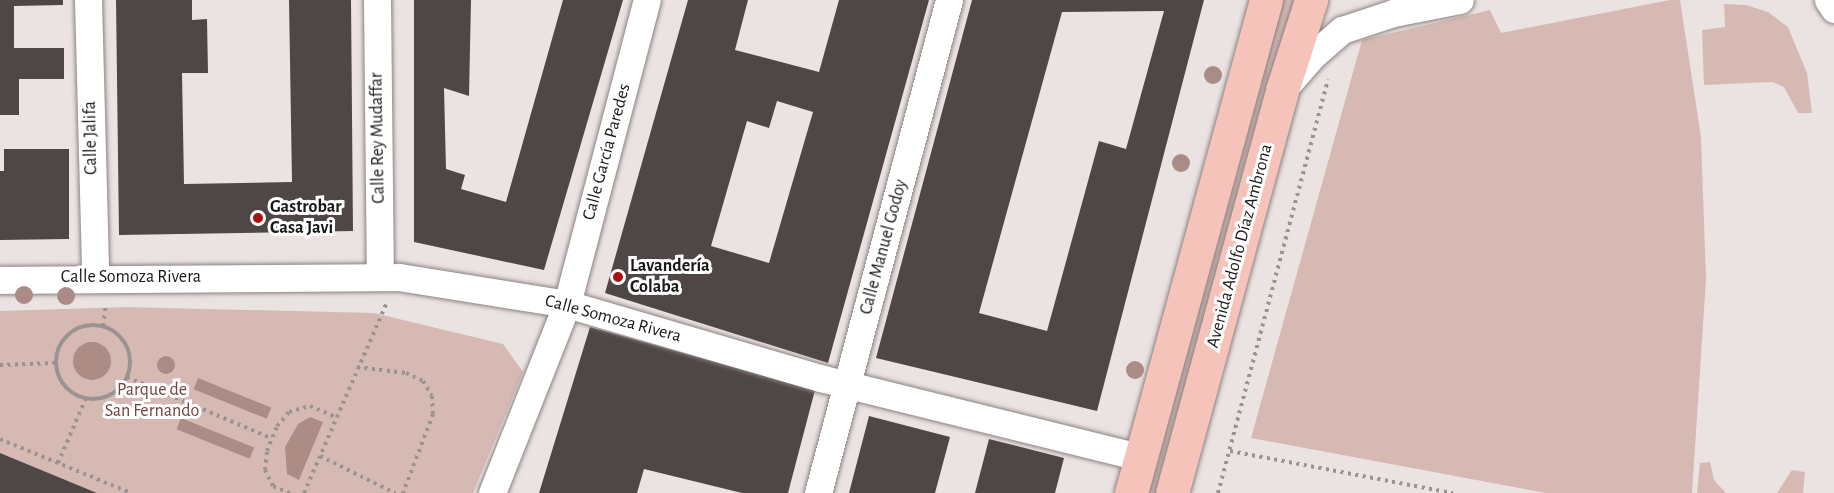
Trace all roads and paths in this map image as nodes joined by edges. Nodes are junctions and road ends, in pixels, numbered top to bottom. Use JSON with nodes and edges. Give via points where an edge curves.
{"nodes":[{"id":1,"x":88,"y":0,"type":"edge"},
{"id":2,"x":377,"y":0,"type":"edge"},
{"id":3,"x":647,"y":0,"type":"edge"},
{"id":4,"x":950,"y":0,"type":"edge"},
{"id":5,"x":1266,"y":0,"type":"edge"},
{"id":6,"x":1311,"y":0,"type":"edge"},
{"id":7,"x":1460,"y":0,"type":"edge"},
{"id":8,"x":1829,"y":0,"type":"edge"},
{"id":9,"x":1834,"y":9,"type":"edge"},
{"id":10,"x":1329,"y":76,"type":"dead end"},
{"id":11,"x":1282,"y":90,"type":"junction"},
{"id":12,"x":95,"y":276,"type":"junction"},
{"id":13,"x":389,"y":277,"type":"junction"},
{"id":14,"x":0,"y":280,"type":"edge"},
{"id":15,"x":567,"y":304,"type":"junction"},
{"id":16,"x":56,"y":363,"type":"junction"},
{"id":17,"x":0,"y":364,"type":"edge"},
{"id":18,"x":357,"y":367,"type":"junction"},
{"id":19,"x":127,"y":377,"type":"junction"},
{"id":20,"x":848,"y":383,"type":"junction"},
{"id":21,"x":86,"y":398,"type":"junction"},
{"id":22,"x":336,"y":417,"type":"junction"},
{"id":23,"x":271,"y":438,"type":"junction"},
{"id":24,"x":0,"y":439,"type":"edge"},
{"id":25,"x":1230,"y":451,"type":"junction"},
{"id":26,"x":320,"y":456,"type":"junction"},
{"id":27,"x":1140,"y":457,"type":"junction"},
{"id":28,"x":58,"y":463,"type":"junction"},
{"id":29,"x":131,"y":493,"type":"edge"},
{"id":30,"x":290,"y":493,"type":"edge"},
{"id":31,"x":304,"y":493,"type":"edge"},
{"id":32,"x":395,"y":493,"type":"edge"},
{"id":33,"x":403,"y":493,"type":"edge"},
{"id":34,"x":492,"y":493,"type":"edge"},
{"id":35,"x":818,"y":493,"type":"edge"},
{"id":36,"x":1131,"y":493,"type":"edge"},
{"id":37,"x":1172,"y":493,"type":"edge"},
{"id":38,"x":1218,"y":493,"type":"edge"},
{"id":39,"x":1453,"y":493,"type":"edge"}],
"edges":[{"from":1,"to":12,"type":"street","name":"Calle Jalifa"},
{"from":2,"to":13,"type":"street","name":"Calle Rey Mudaffar"},
{"from":3,"to":15,"type":"street","name":"Calle García Paredes"},
{"from":4,"to":20,"type":"street","name":"Calle Manuel Godoy"},
{"from":5,"to":27,"type":"highway"},
{"from":6,"to":11,"type":"highway","name":"Avenida Adolfo Díaz Ambrona"},
{"from":7,"to":11,"type":"street","via":[[1393,13],[1342,30]]},
{"from":8,"to":9,"type":"street"},
{"from":10,"to":25,"type":"path"},
{"from":11,"to":37,"type":"highway","name":"Avenida Adolfo Díaz Ambrona"},
{"from":12,"to":13,"type":"street","name":"Calle Somoza Rivera"},
{"from":12,"to":14,"type":"street","name":"Calle Somoza Rivera"},
{"from":13,"to":15,"type":"street","name":"Calle Somoza Rivera"},
{"from":13,"to":18,"type":"path"},
{"from":15,"to":20,"type":"street","name":"Calle Somoza Rivera"},
{"from":15,"to":34,"type":"street"},
{"from":16,"to":17,"type":"path"},
{"from":16,"to":19,"type":"path","via":[[65,337],[75,329],[98,324],[110,328],[126,344],[130,357]]},
{"from":16,"to":21,"type":"path","via":[[61,381],[69,391]]},
{"from":18,"to":22,"type":"path"},
{"from":18,"to":33,"type":"path","via":[[406,373],[423,381],[432,396],[433,414]]},
{"from":19,"to":21,"type":"path","via":[[105,397]]},
{"from":19,"to":23,"type":"path"},
{"from":20,"to":27,"type":"street","name":"Calle Somoza Rivera"},
{"from":20,"to":35,"type":"street","name":"Calle Manuel Godoy"},
{"from":21,"to":28,"type":"path"},
{"from":22,"to":23,"type":"path","via":[[310,406],[289,412]]},
{"from":22,"to":26,"type":"path"},
{"from":23,"to":30,"type":"path","via":[[265,470],[273,486]]},
{"from":24,"to":28,"type":"path"},
{"from":25,"to":38,"type":"path"},
{"from":25,"to":39,"type":"path"},
{"from":26,"to":31,"type":"path"},
{"from":26,"to":32,"type":"path"},
{"from":27,"to":36,"type":"highway"},
{"from":28,"to":29,"type":"path"}]}
